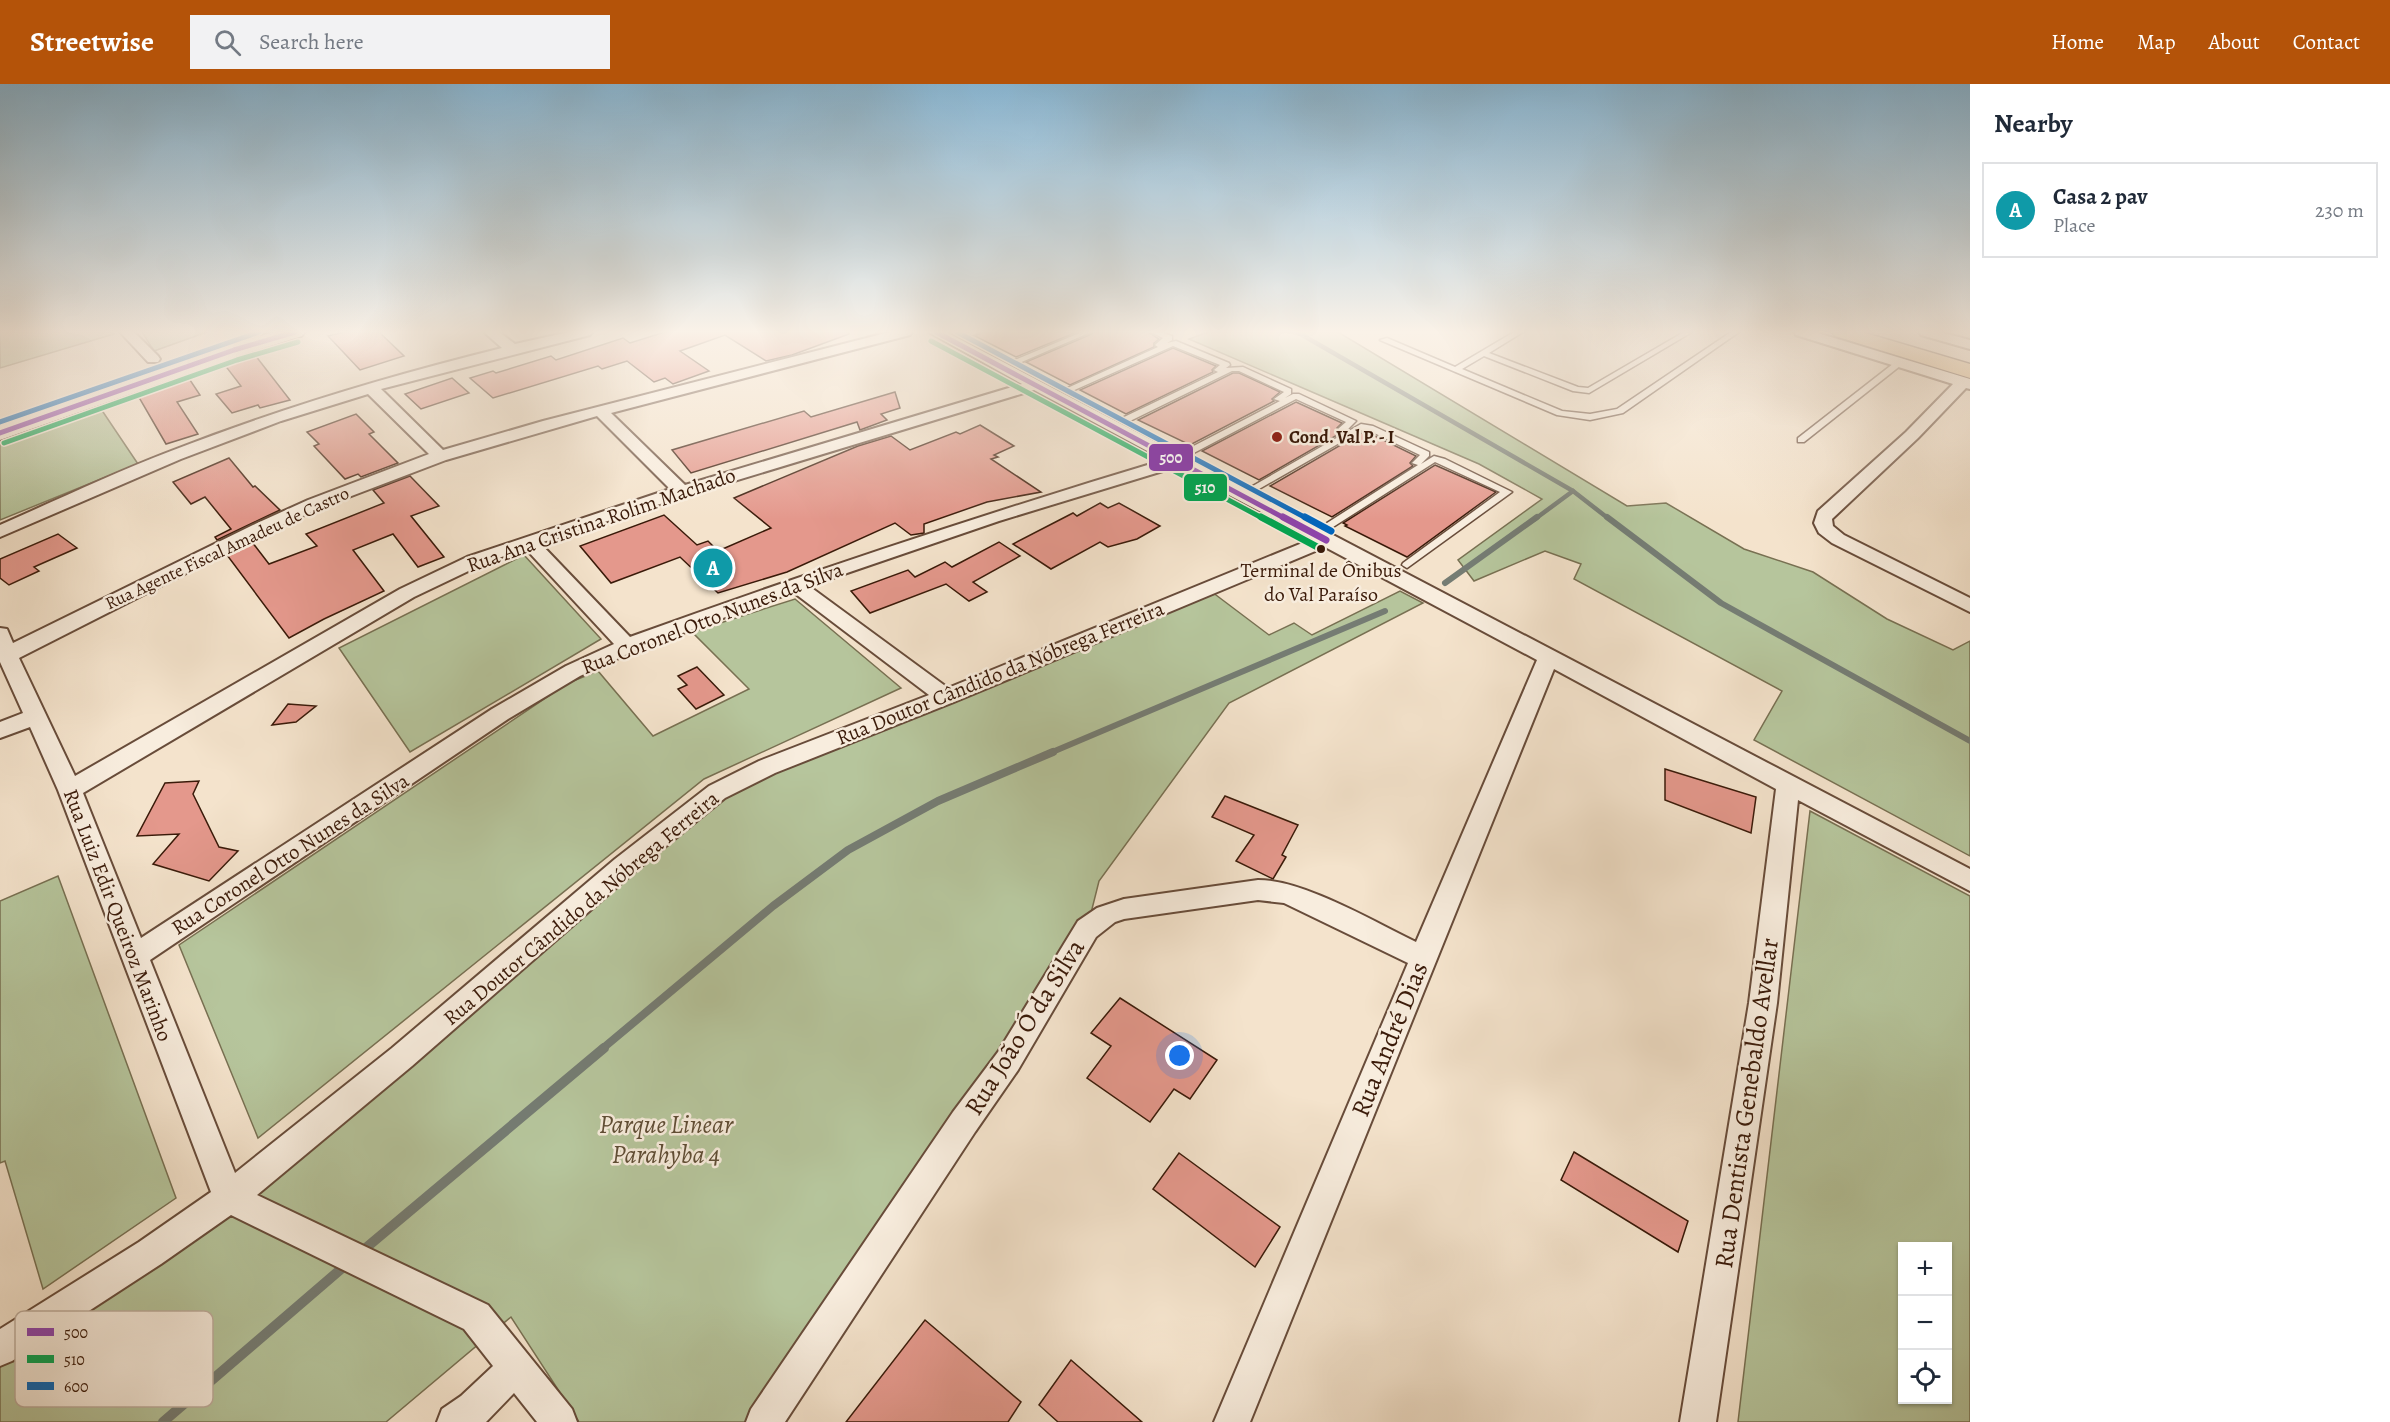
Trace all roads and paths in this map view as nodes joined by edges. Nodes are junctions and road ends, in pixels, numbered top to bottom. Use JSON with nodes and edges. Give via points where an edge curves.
{"nodes":[{"id":1,"x":56,"y":394,"type":"edge"},
{"id":2,"x":109,"y":394,"type":"edge"},
{"id":3,"x":352,"y":394,"type":"edge"},
{"id":4,"x":378,"y":394,"type":"edge"},
{"id":5,"x":664,"y":394,"type":"edge"},
{"id":6,"x":1004,"y":394,"type":"edge"},
{"id":7,"x":1064,"y":394,"type":"edge"},
{"id":8,"x":1169,"y":394,"type":"edge"},
{"id":9,"x":1176,"y":394,"type":"edge"},
{"id":10,"x":1286,"y":394,"type":"edge"},
{"id":11,"x":1515,"y":394,"type":"edge"},
{"id":12,"x":1644,"y":394,"type":"edge"},
{"id":13,"x":1859,"y":394,"type":"edge"},
{"id":14,"x":1953,"y":394,"type":"edge"},
{"id":15,"x":600,"y":411,"type":"junction"},
{"id":16,"x":0,"y":415,"type":"edge"},
{"id":17,"x":1116,"y":422,"type":"junction"},
{"id":18,"x":0,"y":433,"type":"edge"},
{"id":19,"x":1801,"y":440,"type":"dead end"},
{"id":20,"x":440,"y":456,"type":"junction"},
{"id":21,"x":1178,"y":456,"type":"junction"},
{"id":22,"x":1246,"y":489,"type":"junction"},
{"id":23,"x":682,"y":491,"type":"junction"},
{"id":24,"x":1320,"y":530,"type":"junction"},
{"id":25,"x":0,"y":532,"type":"edge"},
{"id":26,"x":528,"y":541,"type":"junction"},
{"id":27,"x":1400,"y":570,"type":"junction"},
{"id":28,"x":795,"y":584,"type":"junction"},
{"id":29,"x":1970,"y":606,"type":"edge"},
{"id":30,"x":4,"y":645,"type":"edge"},
{"id":31,"x":627,"y":646,"type":"junction"},
{"id":32,"x":1548,"y":658,"type":"junction"},
{"id":33,"x":946,"y":697,"type":"junction"},
{"id":34,"x":36,"y":717,"type":"junction"},
{"id":35,"x":0,"y":730,"type":"edge"},
{"id":36,"x":1788,"y":784,"type":"junction"},
{"id":37,"x":70,"y":790,"type":"junction"},
{"id":38,"x":1970,"y":881,"type":"edge"},
{"id":39,"x":135,"y":956,"type":"junction"},
{"id":40,"x":1422,"y":957,"type":"junction"},
{"id":41,"x":229,"y":1198,"type":"junction"},
{"id":42,"x":59,"y":1311,"type":"edge"},
{"id":43,"x":15,"y":1339,"type":"edge"},
{"id":44,"x":0,"y":1349,"type":"edge"},
{"id":45,"x":516,"y":1367,"type":"junction"},
{"id":46,"x":455,"y":1422,"type":"edge"},
{"id":47,"x":559,"y":1422,"type":"edge"},
{"id":48,"x":764,"y":1422,"type":"edge"},
{"id":49,"x":1232,"y":1422,"type":"edge"},
{"id":50,"x":1698,"y":1422,"type":"edge"}],
"edges":[{"from":1,"to":16,"type":"main road"},
{"from":2,"to":18,"type":"main road"},
{"from":3,"to":25,"type":"street","via":[[174,456]]},
{"from":4,"to":20,"type":"street"},
{"from":5,"to":15,"type":"street","name":"Rua Agente Fiscal Amadeu de Castro"},
{"from":6,"to":23,"type":"street","name":"Rua Ana Cristina Rolim Machado"},
{"from":7,"to":17,"type":"street"},
{"from":8,"to":17,"type":"lane"},
{"from":9,"to":17,"type":"lane"},
{"from":10,"to":21,"type":"lane"},
{"from":11,"to":12,"type":"lane","via":[[1560,413],[1590,417],[1620,411]]},
{"from":13,"to":19,"type":"lane"},
{"from":14,"to":29,"type":"street","via":[[1824,514],[1822,521],[1823,527],[1838,539]]},
{"from":15,"to":20,"type":"street","name":"Rua Agente Fiscal Amadeu de Castro"},
{"from":15,"to":23,"type":"street"},
{"from":17,"to":21,"type":"street"},
{"from":20,"to":30,"type":"street","name":"Rua Agente Fiscal Amadeu de Castro","via":[[324,500]]},
{"from":21,"to":22,"type":"street"},
{"from":21,"to":22,"type":"lane","via":[[1293,397],[1352,421]]},
{"from":21,"to":28,"type":"street","name":"Rua Coronel Otto Nunes da Silva"},
{"from":22,"to":24,"type":"street"},
{"from":22,"to":24,"type":"lane","via":[[1361,427],[1425,454]]},
{"from":23,"to":26,"type":"street","name":"Rua Ana Cristina Rolim Machado"},
{"from":24,"to":27,"type":"street"},
{"from":24,"to":27,"type":"lane","via":[[1434,459],[1507,492]]},
{"from":24,"to":33,"type":"street","name":"Rua Doutor Cândido da Nóbrega Ferreira"},
{"from":26,"to":31,"type":"street"},
{"from":26,"to":37,"type":"street","name":"Rua Ana Cristina Rolim Machado","via":[[407,592]]},
{"from":27,"to":32,"type":"street"},
{"from":28,"to":31,"type":"street","name":"Rua Coronel Otto Nunes da Silva"},
{"from":28,"to":33,"type":"street"},
{"from":30,"to":34,"type":"street","name":"Rua Luiz Edir Queiroz Marinho"},
{"from":31,"to":39,"type":"street","name":"Rua Coronel Otto Nunes da Silva","via":[[573,670],[500,714]]},
{"from":32,"to":36,"type":"street"},
{"from":32,"to":40,"type":"street","name":"Rua André Dias"},
{"from":33,"to":41,"type":"street","name":"Rua Doutor Cândido da Nóbrega Ferreira","via":[[767,767],[717,792]]},
{"from":34,"to":35,"type":"street"},
{"from":34,"to":37,"type":"street","name":"Rua Luiz Edir Queiroz Marinho"},
{"from":36,"to":38,"type":"street"},
{"from":36,"to":50,"type":"street","name":"Rua Dentista Genebaldo Avellar","via":[[1764,1002]]},
{"from":37,"to":39,"type":"street","name":"Rua Luiz Edir Queiroz Marinho"},
{"from":39,"to":41,"type":"street","name":"Rua Luiz Edir Queiroz Marinho"},
{"from":40,"to":48,"type":"street","name":"Rua João Ó da Silva","via":[[1274,890],[1124,909],[1094,922],[1008,1061]]},
{"from":40,"to":49,"type":"street","name":"Rua André Dias"},
{"from":41,"to":42,"type":"street","name":"Rua Doutor Cândido da Nóbrega Ferreira"},
{"from":41,"to":45,"type":"street","via":[[476,1317]]},
{"from":43,"to":44,"type":"street","name":"Rua Doutor Cândido da Nóbrega Ferreira"},
{"from":45,"to":46,"type":"street","via":[[474,1409]]},
{"from":45,"to":47,"type":"street"}]}
